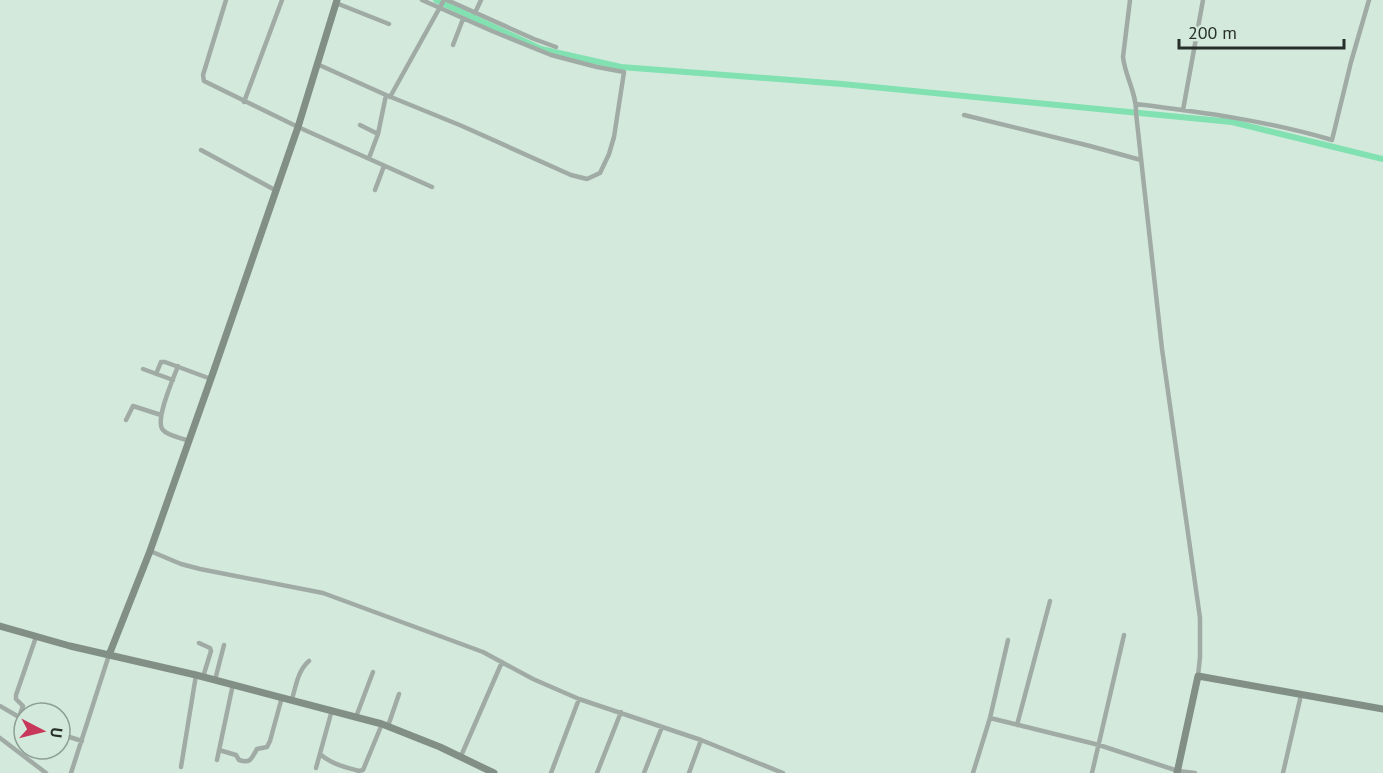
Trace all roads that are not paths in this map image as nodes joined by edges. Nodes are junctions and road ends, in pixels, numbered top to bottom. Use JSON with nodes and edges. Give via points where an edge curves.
{"nodes":[{"id":1,"x":226,"y":0,"type":"edge"},
{"id":2,"x":282,"y":0,"type":"edge"},
{"id":3,"x":422,"y":0,"type":"edge"},
{"id":4,"x":448,"y":0,"type":"edge"},
{"id":5,"x":481,"y":0,"type":"edge"},
{"id":6,"x":1130,"y":0,"type":"edge"},
{"id":7,"x":1203,"y":0,"type":"edge"},
{"id":8,"x":1369,"y":0,"type":"edge"},
{"id":9,"x":337,"y":2,"type":"edge"},
{"id":10,"x":439,"y":8,"type":"junction"},
{"id":11,"x":475,"y":13,"type":"junction"},
{"id":12,"x":463,"y":19,"type":"junction"},
{"id":13,"x":389,"y":24,"type":"dead end"},
{"id":14,"x":453,"y":45,"type":"dead end"},
{"id":15,"x":556,"y":47,"type":"dead end"},
{"id":16,"x":317,"y":64,"type":"junction"},
{"id":17,"x":388,"y":96,"type":"junction"},
{"id":18,"x":244,"y":102,"type":"junction"},
{"id":19,"x":1136,"y":105,"type":"junction"},
{"id":20,"x":1183,"y":110,"type":"junction"},
{"id":21,"x":964,"y":116,"type":"dead end"},
{"id":22,"x":360,"y":125,"type":"dead end"},
{"id":23,"x":298,"y":127,"type":"junction"},
{"id":24,"x":378,"y":134,"type":"junction"},
{"id":25,"x":201,"y":150,"type":"dead end"},
{"id":26,"x":369,"y":158,"type":"junction"},
{"id":27,"x":1141,"y":160,"type":"junction"},
{"id":28,"x":384,"y":166,"type":"junction"},
{"id":29,"x":432,"y":187,"type":"dead end"},
{"id":30,"x":275,"y":190,"type":"junction"},
{"id":31,"x":375,"y":190,"type":"dead end"},
{"id":32,"x":178,"y":366,"type":"junction"},
{"id":33,"x":143,"y":369,"type":"dead end"},
{"id":34,"x":156,"y":374,"type":"junction"},
{"id":35,"x":211,"y":379,"type":"junction"},
{"id":36,"x":173,"y":380,"type":"junction"},
{"id":37,"x":161,"y":416,"type":"junction"},
{"id":38,"x":126,"y":420,"type":"dead end"},
{"id":39,"x":189,"y":441,"type":"junction"},
{"id":40,"x":150,"y":550,"type":"junction"},
{"id":41,"x":1050,"y":602,"type":"dead end"},
{"id":42,"x":0,"y":626,"type":"edge"},
{"id":43,"x":1124,"y":635,"type":"dead end"},
{"id":44,"x":36,"y":637,"type":"junction"},
{"id":45,"x":1008,"y":640,"type":"dead end"},
{"id":46,"x":198,"y":643,"type":"dead end"},
{"id":47,"x":224,"y":645,"type":"dead end"},
{"id":48,"x":109,"y":655,"type":"junction"},
{"id":49,"x":309,"y":661,"type":"dead end"},
{"id":50,"x":502,"y":662,"type":"junction"},
{"id":51,"x":373,"y":672,"type":"dead end"},
{"id":52,"x":195,"y":675,"type":"junction"},
{"id":53,"x":1198,"y":676,"type":"junction"},
{"id":54,"x":203,"y":678,"type":"junction"},
{"id":55,"x":215,"y":680,"type":"junction"},
{"id":56,"x":233,"y":684,"type":"junction"},
{"id":57,"x":399,"y":694,"type":"dead end"},
{"id":58,"x":1300,"y":695,"type":"junction"},
{"id":59,"x":282,"y":697,"type":"junction"},
{"id":60,"x":292,"y":699,"type":"junction"},
{"id":61,"x":579,"y":699,"type":"junction"},
{"id":62,"x":18,"y":701,"type":"edge"},
{"id":63,"x":1383,"y":709,"type":"edge"},
{"id":64,"x":332,"y":710,"type":"junction"},
{"id":65,"x":621,"y":712,"type":"junction"},
{"id":66,"x":356,"y":717,"type":"junction"},
{"id":67,"x":990,"y":718,"type":"junction"},
{"id":68,"x":385,"y":725,"type":"junction"},
{"id":69,"x":1017,"y":725,"type":"junction"},
{"id":70,"x":662,"y":726,"type":"junction"},
{"id":71,"x":0,"y":738,"type":"edge"},
{"id":72,"x":72,"y":738,"type":"edge"},
{"id":73,"x":701,"y":740,"type":"junction"},
{"id":74,"x":82,"y":741,"type":"junction"},
{"id":75,"x":1099,"y":745,"type":"junction"},
{"id":76,"x":219,"y":750,"type":"junction"},
{"id":77,"x":320,"y":754,"type":"junction"},
{"id":78,"x":461,"y":756,"type":"junction"},
{"id":79,"x":217,"y":759,"type":"dead end"},
{"id":80,"x":337,"y":765,"type":"junction"},
{"id":81,"x":182,"y":767,"type":"dead end"},
{"id":82,"x":316,"y":768,"type":"dead end"},
{"id":83,"x":1177,"y":772,"type":"edge"},
{"id":84,"x":46,"y":773,"type":"edge"},
{"id":85,"x":71,"y":773,"type":"edge"},
{"id":86,"x":336,"y":773,"type":"edge"},
{"id":87,"x":494,"y":773,"type":"edge"},
{"id":88,"x":551,"y":773,"type":"edge"},
{"id":89,"x":597,"y":773,"type":"edge"},
{"id":90,"x":644,"y":773,"type":"edge"},
{"id":91,"x":689,"y":773,"type":"edge"},
{"id":92,"x":783,"y":773,"type":"edge"},
{"id":93,"x":973,"y":773,"type":"edge"},
{"id":94,"x":1092,"y":773,"type":"edge"},
{"id":95,"x":1195,"y":773,"type":"edge"},
{"id":96,"x":1283,"y":773,"type":"edge"}],
"edges":[{"from":1,"to":18,"type":"street","via":[[202,79]]},
{"from":2,"to":18,"type":"street"},
{"from":3,"to":10,"type":"street"},
{"from":4,"to":10,"type":"street"},
{"from":4,"to":11,"type":"street"},
{"from":5,"to":11,"type":"street"},
{"from":6,"to":19,"type":"street","via":[[1123,57]]},
{"from":7,"to":20,"type":"street"},
{"from":8,"to":20,"type":"street","via":[[1332,140],[1258,122]]},
{"from":9,"to":13,"type":"street"},
{"from":9,"to":16,"type":"street"},
{"from":10,"to":12,"type":"street"},
{"from":10,"to":17,"type":"street"},
{"from":11,"to":15,"type":"street"},
{"from":12,"to":14,"type":"street"},
{"from":12,"to":17,"type":"street","via":[[551,55],[624,72],[614,137],[600,173],[587,179],[571,175]]},
{"from":16,"to":17,"type":"street"},
{"from":16,"to":23,"type":"street"},
{"from":17,"to":24,"type":"street"},
{"from":18,"to":23,"type":"street"},
{"from":19,"to":20,"type":"street"},
{"from":19,"to":27,"type":"street"},
{"from":21,"to":27,"type":"street"},
{"from":22,"to":24,"type":"street"},
{"from":23,"to":26,"type":"street"},
{"from":23,"to":30,"type":"street"},
{"from":24,"to":26,"type":"street"},
{"from":25,"to":30,"type":"street"},
{"from":26,"to":28,"type":"street"},
{"from":27,"to":53,"type":"street","via":[[1162,349],[1200,618]]},
{"from":28,"to":29,"type":"street"},
{"from":28,"to":31,"type":"street"},
{"from":30,"to":35,"type":"street"},
{"from":32,"to":34,"type":"street","via":[[161,362]]},
{"from":32,"to":35,"type":"street"},
{"from":32,"to":36,"type":"street"},
{"from":33,"to":34,"type":"street"},
{"from":34,"to":36,"type":"street"},
{"from":35,"to":39,"type":"street"},
{"from":36,"to":37,"type":"street"},
{"from":37,"to":38,"type":"street","via":[[134,406]]},
{"from":37,"to":39,"type":"street","via":[[163,431]]},
{"from":39,"to":40,"type":"street"},
{"from":40,"to":48,"type":"street"},
{"from":40,"to":50,"type":"street","via":[[200,569],[323,593]]},
{"from":41,"to":69,"type":"street"},
{"from":42,"to":44,"type":"street"},
{"from":43,"to":75,"type":"street"},
{"from":44,"to":48,"type":"street"},
{"from":44,"to":62,"type":"street","via":[[16,695]]},
{"from":45,"to":67,"type":"street"},
{"from":46,"to":54,"type":"street","via":[[211,651]]},
{"from":47,"to":55,"type":"street"},
{"from":48,"to":52,"type":"street"},
{"from":48,"to":74,"type":"street"},
{"from":49,"to":60,"type":"street","via":[[301,670]]},
{"from":50,"to":61,"type":"street"},
{"from":50,"to":78,"type":"street"},
{"from":51,"to":66,"type":"street"},
{"from":52,"to":54,"type":"street"},
{"from":52,"to":81,"type":"street"},
{"from":53,"to":58,"type":"street"},
{"from":53,"to":83,"type":"street"},
{"from":54,"to":55,"type":"street"},
{"from":55,"to":56,"type":"street"},
{"from":56,"to":59,"type":"street"},
{"from":56,"to":76,"type":"street"},
{"from":57,"to":68,"type":"street"},
{"from":58,"to":63,"type":"street"},
{"from":58,"to":96,"type":"street"},
{"from":59,"to":60,"type":"street"},
{"from":59,"to":76,"type":"street","via":[[267,747],[257,749],[246,762]]},
{"from":60,"to":64,"type":"street"},
{"from":61,"to":65,"type":"street"},
{"from":61,"to":88,"type":"street"},
{"from":64,"to":66,"type":"street"},
{"from":64,"to":77,"type":"street"},
{"from":65,"to":70,"type":"street"},
{"from":65,"to":89,"type":"street"},
{"from":66,"to":68,"type":"street"},
{"from":67,"to":69,"type":"street"},
{"from":67,"to":93,"type":"street"},
{"from":68,"to":78,"type":"street"},
{"from":68,"to":80,"type":"street","via":[[363,770]]},
{"from":69,"to":75,"type":"street"},
{"from":70,"to":73,"type":"street"},
{"from":70,"to":90,"type":"street"},
{"from":71,"to":84,"type":"street"},
{"from":72,"to":74,"type":"street"},
{"from":73,"to":91,"type":"street"},
{"from":73,"to":92,"type":"street"},
{"from":74,"to":85,"type":"street"},
{"from":75,"to":83,"type":"street"},
{"from":75,"to":94,"type":"street"},
{"from":76,"to":79,"type":"street"},
{"from":77,"to":80,"type":"street"},
{"from":77,"to":82,"type":"street"},
{"from":78,"to":87,"type":"street"},
{"from":80,"to":86,"type":"street"},
{"from":83,"to":95,"type":"street"}]}
